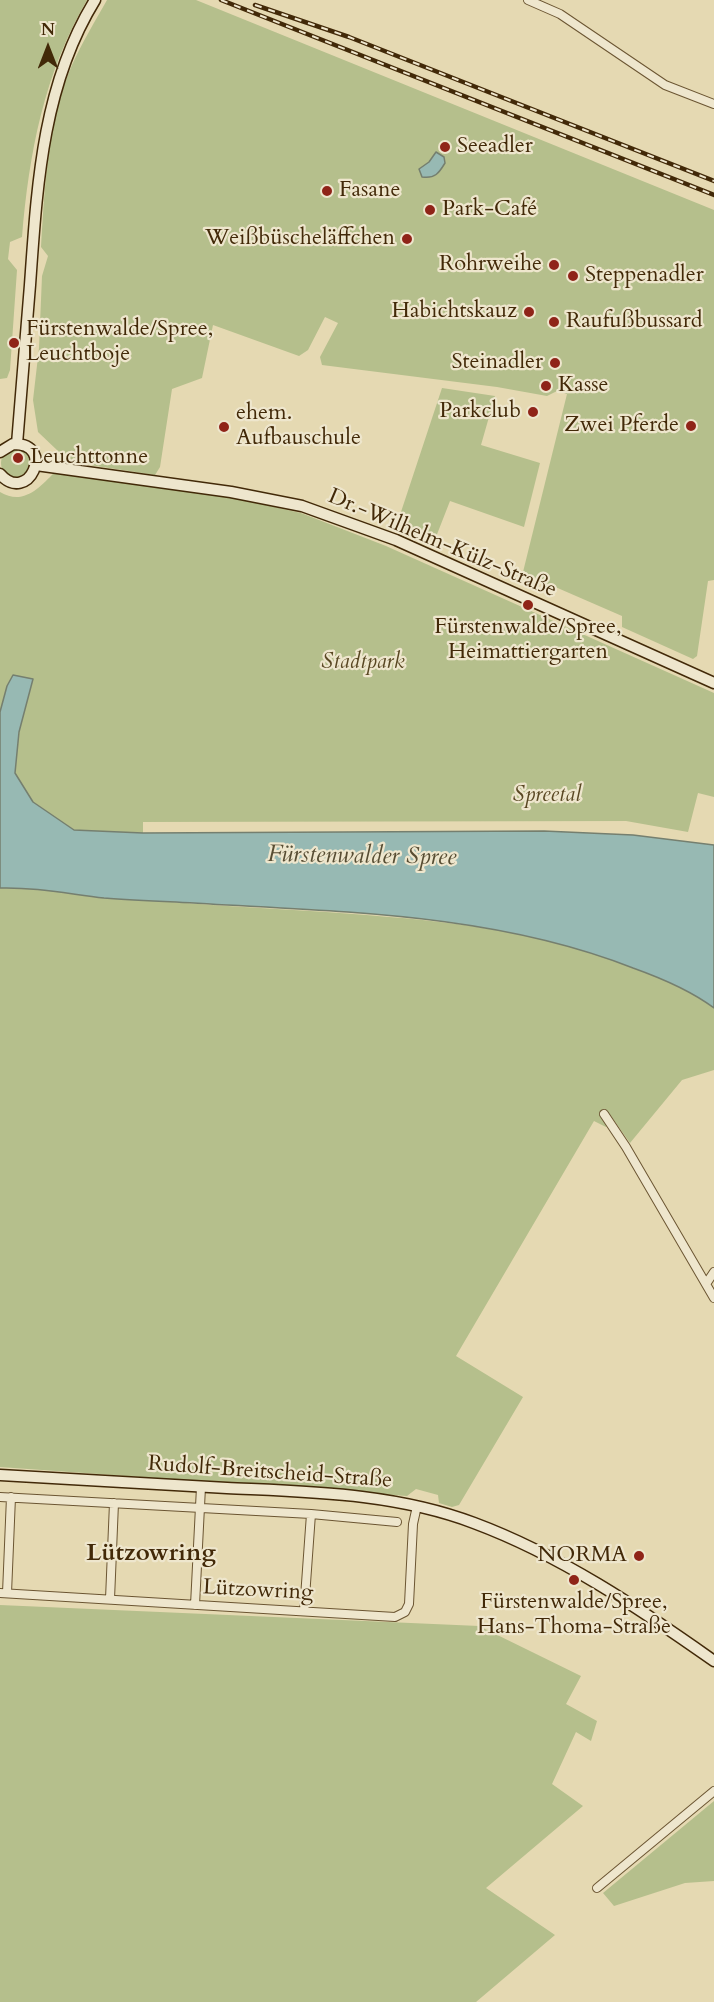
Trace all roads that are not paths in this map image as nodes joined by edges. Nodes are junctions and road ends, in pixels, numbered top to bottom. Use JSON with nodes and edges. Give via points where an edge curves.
{"nodes":[{"id":1,"x":95,"y":0,"type":"edge"},
{"id":2,"x":528,"y":0,"type":"edge"},
{"id":3,"x":714,"y":104,"type":"edge"},
{"id":4,"x":17,"y":444,"type":"junction"},
{"id":5,"x":0,"y":452,"type":"edge"},
{"id":6,"x":36,"y":465,"type":"junction"},
{"id":7,"x":0,"y":474,"type":"edge"},
{"id":8,"x":714,"y":683,"type":"edge"},
{"id":9,"x":604,"y":1114,"type":"dead end"},
{"id":10,"x":714,"y":1272,"type":"edge"},
{"id":11,"x":706,"y":1284,"type":"junction"},
{"id":12,"x":714,"y":1298,"type":"edge"},
{"id":13,"x":0,"y":1475,"type":"edge"},
{"id":14,"x":201,"y":1487,"type":"junction"},
{"id":15,"x":0,"y":1497,"type":"edge"},
{"id":16,"x":11,"y":1497,"type":"junction"},
{"id":17,"x":114,"y":1503,"type":"junction"},
{"id":18,"x":417,"y":1506,"type":"junction"},
{"id":19,"x":200,"y":1508,"type":"junction"},
{"id":20,"x":311,"y":1514,"type":"junction"},
{"id":21,"x":397,"y":1522,"type":"dead end"},
{"id":22,"x":3,"y":1593,"type":"edge"},
{"id":23,"x":110,"y":1599,"type":"junction"},
{"id":24,"x":195,"y":1605,"type":"junction"},
{"id":25,"x":304,"y":1611,"type":"junction"},
{"id":26,"x":714,"y":1661,"type":"edge"},
{"id":27,"x":714,"y":1791,"type":"edge"},
{"id":28,"x":597,"y":1888,"type":"dead end"}],
"edges":[{"from":1,"to":4,"type":"main road","via":[[70,51],[48,114],[37,199]]},
{"from":2,"to":3,"type":"street","via":[[560,14],[665,85]]},
{"from":4,"to":5,"type":"main road"},
{"from":4,"to":6,"type":"main road","via":[[31,450]]},
{"from":6,"to":7,"type":"main road","via":[[33,474],[23,482],[9,482]]},
{"from":6,"to":8,"type":"main road","name":"Dr.-Wilhelm-Külz-Straße","via":[[231,492],[302,507],[396,540]]},
{"from":9,"to":11,"type":"street"},
{"from":10,"to":11,"type":"street"},
{"from":11,"to":12,"type":"street"},
{"from":13,"to":14,"type":"main road","name":"Rudolf-Breitscheid-Straße"},
{"from":14,"to":18,"type":"main road","name":"Rudolf-Breitscheid-Straße","via":[[328,1493]]},
{"from":14,"to":19,"type":"street"},
{"from":15,"to":16,"type":"street"},
{"from":16,"to":17,"type":"street"},
{"from":16,"to":22,"type":"street"},
{"from":17,"to":19,"type":"street"},
{"from":17,"to":23,"type":"street"},
{"from":18,"to":25,"type":"street","name":"Lützowring","via":[[411,1589],[405,1612],[392,1617]]},
{"from":18,"to":26,"type":"main road","name":"Rudolf-Breitscheid-Straße","via":[[528,1546],[656,1621]]},
{"from":19,"to":20,"type":"street"},
{"from":19,"to":24,"type":"street"},
{"from":20,"to":21,"type":"street"},
{"from":20,"to":25,"type":"street"},
{"from":22,"to":23,"type":"street","name":"Lützowring"},
{"from":23,"to":24,"type":"street","name":"Lützowring"},
{"from":24,"to":25,"type":"street","name":"Lützowring"},
{"from":27,"to":28,"type":"street"}]}
